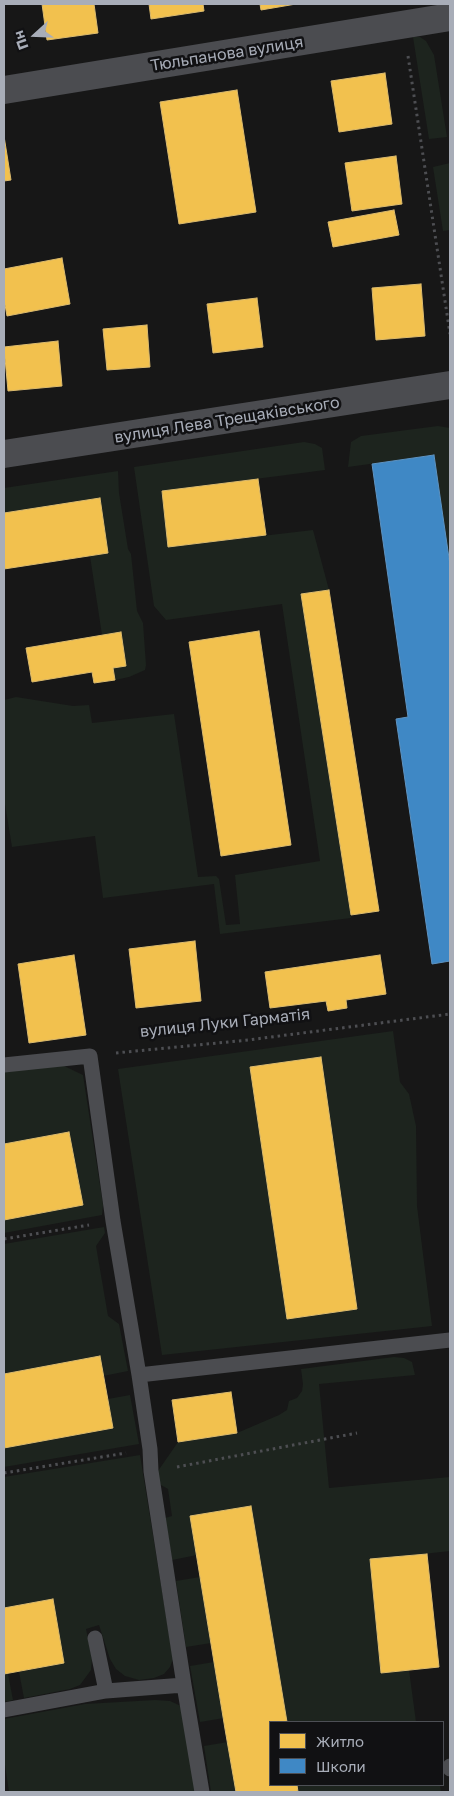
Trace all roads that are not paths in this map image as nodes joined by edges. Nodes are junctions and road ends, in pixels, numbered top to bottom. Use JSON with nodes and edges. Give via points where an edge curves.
{"nodes":[{"id":1,"x":450,"y":17,"type":"edge"},
{"id":2,"x":4,"y":90,"type":"edge"},
{"id":3,"x":450,"y":385,"type":"edge"},
{"id":4,"x":4,"y":454,"type":"edge"},
{"id":5,"x":4,"y":1065,"type":"edge"},
{"id":6,"x":450,"y":1340,"type":"edge"},
{"id":7,"x":139,"y":1375,"type":"junction"},
{"id":8,"x":95,"y":1638,"type":"dead end"},
{"id":9,"x":184,"y":1685,"type":"junction"},
{"id":10,"x":106,"y":1691,"type":"junction"},
{"id":11,"x":4,"y":1710,"type":"edge"},
{"id":12,"x":202,"y":1792,"type":"edge"}],
"edges":[{"from":1,"to":2,"type":"street","name":"Тюльпанова вулиця"},
{"from":3,"to":4,"type":"street","name":"вулиця Лева Трещаківського"},
{"from":5,"to":7,"type":"lane","via":[[90,1056]]},
{"from":6,"to":7,"type":"lane"},
{"from":7,"to":9,"type":"lane"},
{"from":8,"to":10,"type":"lane"},
{"from":9,"to":10,"type":"lane"},
{"from":9,"to":12,"type":"lane"},
{"from":10,"to":11,"type":"lane"}]}
